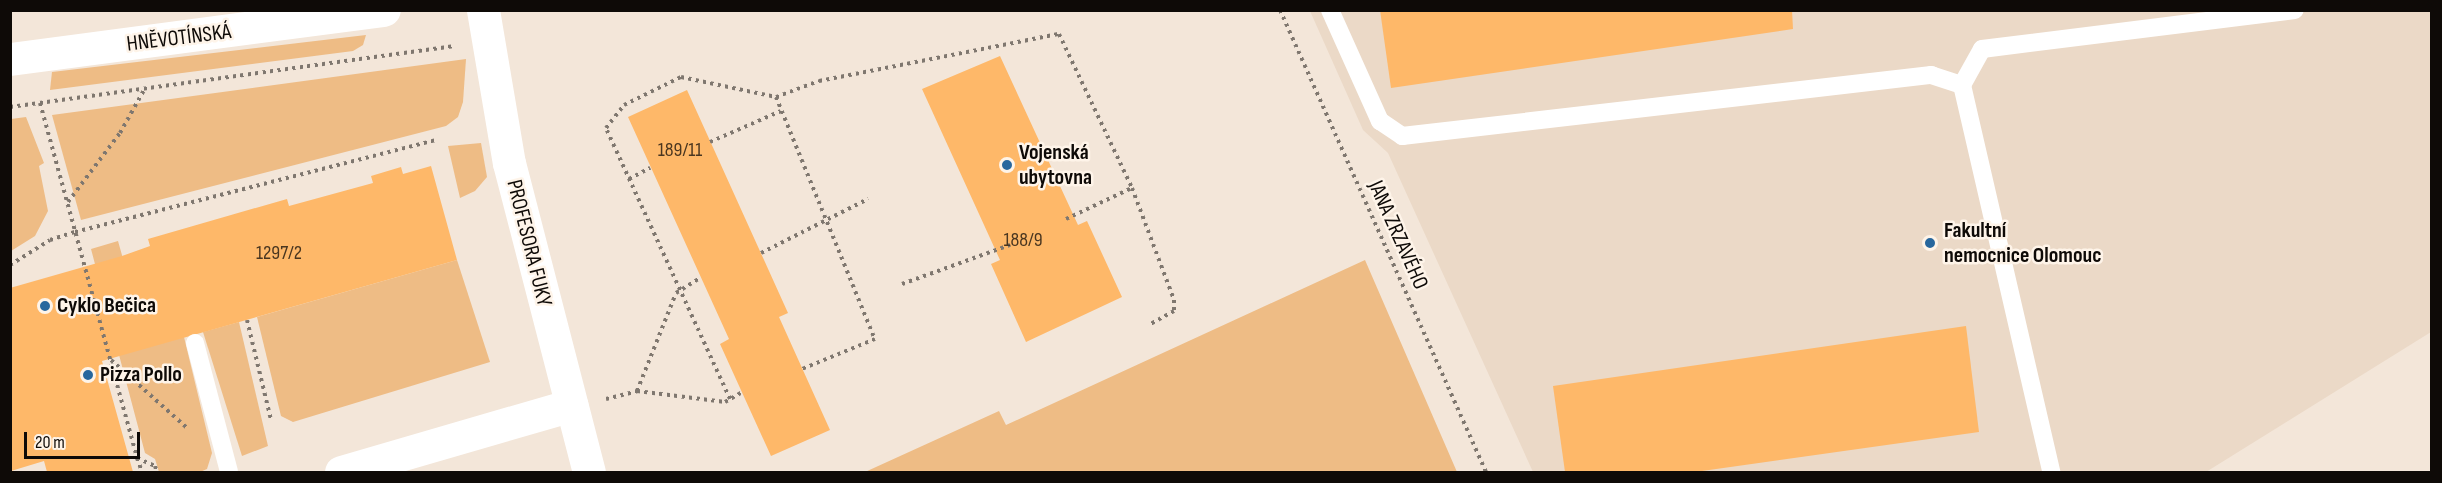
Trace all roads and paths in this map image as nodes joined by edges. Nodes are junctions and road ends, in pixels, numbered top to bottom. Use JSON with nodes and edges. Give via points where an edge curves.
{"nodes":[{"id":1,"x":384,"y":10,"type":"edge"},
{"id":2,"x":1280,"y":10,"type":"edge"},
{"id":3,"x":1330,"y":10,"type":"edge"},
{"id":4,"x":2295,"y":10,"type":"edge"},
{"id":5,"x":485,"y":26,"type":"edge"},
{"id":6,"x":10,"y":59,"type":"edge"},
{"id":7,"x":1962,"y":85,"type":"junction"},
{"id":8,"x":144,"y":90,"type":"junction"},
{"id":9,"x":776,"y":97,"type":"junction"},
{"id":10,"x":40,"y":103,"type":"junction"},
{"id":11,"x":10,"y":107,"type":"edge"},
{"id":12,"x":781,"y":111,"type":"junction"},
{"id":13,"x":437,"y":140,"type":"dead end"},
{"id":14,"x":710,"y":142,"type":"dead end"},
{"id":15,"x":650,"y":168,"type":"dead end"},
{"id":16,"x":629,"y":179,"type":"junction"},
{"id":17,"x":1132,"y":188,"type":"junction"},
{"id":18,"x":868,"y":199,"type":"dead end"},
{"id":19,"x":68,"y":203,"type":"junction"},
{"id":20,"x":1066,"y":219,"type":"dead end"},
{"id":21,"x":827,"y":221,"type":"junction"},
{"id":22,"x":75,"y":232,"type":"junction"},
{"id":23,"x":1010,"y":245,"type":"dead end"},
{"id":24,"x":761,"y":253,"type":"dead end"},
{"id":25,"x":10,"y":265,"type":"edge"},
{"id":26,"x":700,"y":278,"type":"dead end"},
{"id":27,"x":902,"y":284,"type":"dead end"},
{"id":28,"x":679,"y":290,"type":"junction"},
{"id":29,"x":246,"y":320,"type":"dead end"},
{"id":30,"x":1149,"y":325,"type":"dead end"},
{"id":31,"x":195,"y":343,"type":"dead end"},
{"id":32,"x":110,"y":359,"type":"junction"},
{"id":33,"x":802,"y":369,"type":"dead end"},
{"id":34,"x":637,"y":391,"type":"junction"},
{"id":35,"x":742,"y":392,"type":"dead end"},
{"id":36,"x":730,"y":399,"type":"junction"},
{"id":37,"x":582,"y":404,"type":"junction"},
{"id":38,"x":271,"y":420,"type":"dead end"},
{"id":39,"x":137,"y":458,"type":"junction"},
{"id":40,"x":227,"y":467,"type":"edge"},
{"id":41,"x":142,"y":472,"type":"edge"},
{"id":42,"x":157,"y":472,"type":"edge"},
{"id":43,"x":341,"y":472,"type":"edge"},
{"id":44,"x":589,"y":472,"type":"edge"},
{"id":45,"x":1486,"y":472,"type":"edge"},
{"id":46,"x":2051,"y":472,"type":"edge"}],
"edges":[{"from":1,"to":6,"type":"street","name":"HNĚVOTÍNSKÁ"},
{"from":2,"to":45,"type":"path","name":"JANA ZRZAVÉHO"},
{"from":3,"to":7,"type":"lane","via":[[1380,122],[1402,136],[1931,75]]},
{"from":4,"to":7,"type":"lane","via":[[1982,49]]},
{"from":5,"to":8,"type":"path"},
{"from":5,"to":37,"type":"street","name":"PROFESORA FUKY","via":[[509,164]]},
{"from":7,"to":46,"type":"lane"},
{"from":8,"to":10,"type":"path"},
{"from":8,"to":19,"type":"path","via":[[120,133]]},
{"from":9,"to":12,"type":"path"},
{"from":9,"to":16,"type":"path","via":[[681,77],[624,105],[606,128]]},
{"from":9,"to":17,"type":"path","via":[[819,81],[1059,34]]},
{"from":10,"to":11,"type":"path"},
{"from":10,"to":19,"type":"path"},
{"from":12,"to":14,"type":"path"},
{"from":12,"to":21,"type":"path"},
{"from":13,"to":22,"type":"path"},
{"from":15,"to":16,"type":"path"},
{"from":16,"to":28,"type":"path"},
{"from":17,"to":20,"type":"path"},
{"from":17,"to":30,"type":"path","via":[[1174,300],[1174,311]]},
{"from":18,"to":21,"type":"path"},
{"from":19,"to":22,"type":"path"},
{"from":21,"to":24,"type":"path"},
{"from":21,"to":33,"type":"path","via":[[874,339]]},
{"from":22,"to":25,"type":"path","via":[[50,240]]},
{"from":22,"to":32,"type":"path"},
{"from":23,"to":27,"type":"path"},
{"from":26,"to":28,"type":"path"},
{"from":28,"to":34,"type":"path"},
{"from":28,"to":36,"type":"path"},
{"from":29,"to":38,"type":"path"},
{"from":31,"to":40,"type":"lane"},
{"from":32,"to":39,"type":"path"},
{"from":32,"to":40,"type":"path"},
{"from":34,"to":36,"type":"path"},
{"from":34,"to":37,"type":"path"},
{"from":35,"to":36,"type":"path"},
{"from":37,"to":43,"type":"street"},
{"from":37,"to":44,"type":"street","name":"PROFESORA FUKY"},
{"from":39,"to":41,"type":"path"},
{"from":39,"to":42,"type":"path","via":[[155,466]]}]}
